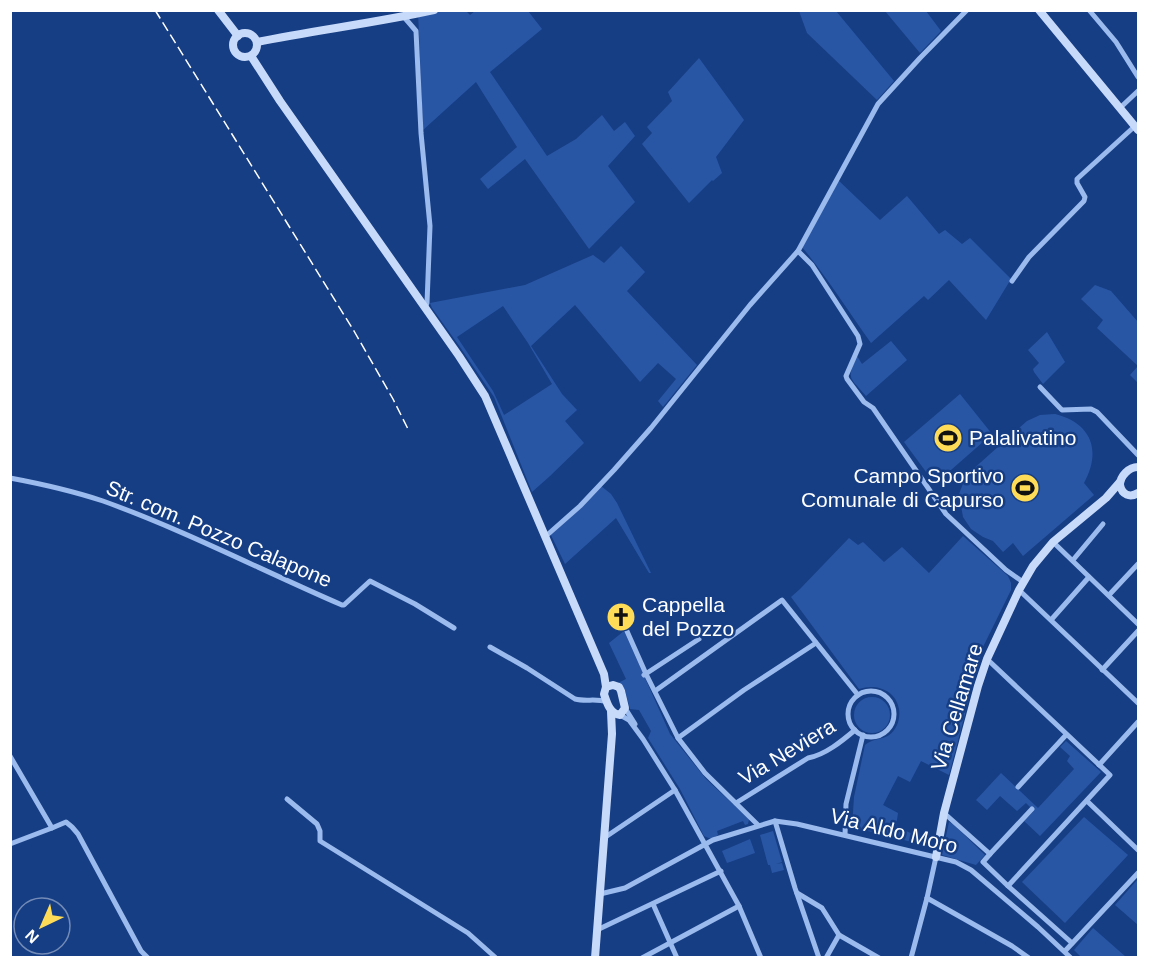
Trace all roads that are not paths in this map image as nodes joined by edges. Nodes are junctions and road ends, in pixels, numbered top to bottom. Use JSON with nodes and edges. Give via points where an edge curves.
{"nodes":[{"id":1,"x":218,"y":10,"type":"edge"},
{"id":2,"x":967,"y":10,"type":"edge"},
{"id":3,"x":1039,"y":10,"type":"edge"},
{"id":4,"x":1089,"y":10,"type":"edge"},
{"id":5,"x":429,"y":11,"type":"edge"},
{"id":6,"x":407,"y":14,"type":"edge"},
{"id":7,"x":238,"y":36,"type":"junction"},
{"id":8,"x":257,"y":42,"type":"junction"},
{"id":9,"x":251,"y":56,"type":"junction"},
{"id":10,"x":1138,"y":77,"type":"edge"},
{"id":11,"x":1138,"y":91,"type":"edge"},
{"id":12,"x":1120,"y":107,"type":"junction"},
{"id":13,"x":1137,"y":128,"type":"edge"},
{"id":14,"x":798,"y":251,"type":"junction"},
{"id":15,"x":1012,"y":281,"type":"dead end"},
{"id":16,"x":425,"y":308,"type":"junction"},
{"id":17,"x":1040,"y":387,"type":"dead end"},
{"id":18,"x":1138,"y":456,"type":"edge"},
{"id":19,"x":1138,"y":466,"type":"edge"},
{"id":20,"x":10,"y":478,"type":"edge"},
{"id":21,"x":1120,"y":482,"type":"junction"},
{"id":22,"x":1125,"y":494,"type":"junction"},
{"id":23,"x":1137,"y":495,"type":"edge"},
{"id":24,"x":1106,"y":498,"type":"junction"},
{"id":25,"x":1103,"y":524,"type":"dead end"},
{"id":26,"x":546,"y":536,"type":"junction"},
{"id":27,"x":1053,"y":542,"type":"junction"},
{"id":28,"x":1073,"y":561,"type":"junction"},
{"id":29,"x":1138,"y":564,"type":"edge"},
{"id":30,"x":1089,"y":577,"type":"junction"},
{"id":31,"x":1021,"y":586,"type":"junction"},
{"id":32,"x":1108,"y":595,"type":"junction"},
{"id":33,"x":1051,"y":620,"type":"junction"},
{"id":34,"x":1138,"y":624,"type":"edge"},
{"id":35,"x":454,"y":628,"type":"dead end"},
{"id":36,"x":626,"y":629,"type":"dead end"},
{"id":37,"x":1138,"y":631,"type":"edge"},
{"id":38,"x":699,"y":639,"type":"dead end"},
{"id":39,"x":816,"y":642,"type":"junction"},
{"id":40,"x":591,"y":643,"type":"junction"},
{"id":41,"x":490,"y":646,"type":"dead end"},
{"id":42,"x":987,"y":659,"type":"junction"},
{"id":43,"x":1102,"y":670,"type":"junction"},
{"id":44,"x":645,"y":674,"type":"junction"},
{"id":45,"x":615,"y":685,"type":"junction"},
{"id":46,"x":605,"y":689,"type":"junction"},
{"id":47,"x":655,"y":691,"type":"junction"},
{"id":48,"x":858,"y":695,"type":"junction"},
{"id":49,"x":587,"y":700,"type":"junction"},
{"id":50,"x":607,"y":702,"type":"junction"},
{"id":51,"x":1138,"y":703,"type":"edge"},
{"id":52,"x":611,"y":711,"type":"junction"},
{"id":53,"x":622,"y":713,"type":"junction"},
{"id":54,"x":1138,"y":722,"type":"edge"},
{"id":55,"x":855,"y":730,"type":"junction"},
{"id":56,"x":612,"y":734,"type":"junction"},
{"id":57,"x":863,"y":735,"type":"junction"},
{"id":58,"x":1066,"y":735,"type":"junction"},
{"id":59,"x":678,"y":738,"type":"junction"},
{"id":60,"x":10,"y":756,"type":"edge"},
{"id":61,"x":1099,"y":765,"type":"junction"},
{"id":62,"x":1018,"y":787,"type":"dead end"},
{"id":63,"x":675,"y":790,"type":"junction"},
{"id":64,"x":288,"y":799,"type":"dead end"},
{"id":65,"x":1087,"y":801,"type":"junction"},
{"id":66,"x":736,"y":802,"type":"junction"},
{"id":67,"x":1032,"y":808,"type":"dead end"},
{"id":68,"x":944,"y":813,"type":"junction"},
{"id":69,"x":775,"y":821,"type":"junction"},
{"id":70,"x":758,"y":825,"type":"junction"},
{"id":71,"x":52,"y":828,"type":"junction"},
{"id":72,"x":845,"y":835,"type":"junction"},
{"id":73,"x":604,"y":838,"type":"junction"},
{"id":74,"x":10,"y":844,"type":"edge"},
{"id":75,"x":705,"y":844,"type":"junction"},
{"id":76,"x":1138,"y":850,"type":"edge"},
{"id":77,"x":990,"y":854,"type":"junction"},
{"id":78,"x":936,"y":857,"type":"junction"},
{"id":79,"x":721,"y":871,"type":"junction"},
{"id":80,"x":1138,"y":873,"type":"edge"},
{"id":81,"x":1008,"y":886,"type":"junction"},
{"id":82,"x":797,"y":893,"type":"junction"},
{"id":83,"x":600,"y":894,"type":"junction"},
{"id":84,"x":927,"y":898,"type":"junction"},
{"id":85,"x":653,"y":904,"type":"junction"},
{"id":86,"x":739,"y":906,"type":"junction"},
{"id":87,"x":597,"y":930,"type":"junction"},
{"id":88,"x":839,"y":935,"type":"junction"},
{"id":89,"x":670,"y":942,"type":"junction"},
{"id":90,"x":1072,"y":943,"type":"junction"},
{"id":91,"x":1065,"y":951,"type":"junction"},
{"id":92,"x":148,"y":957,"type":"edge"},
{"id":93,"x":496,"y":957,"type":"edge"},
{"id":94,"x":595,"y":957,"type":"edge"},
{"id":95,"x":642,"y":957,"type":"edge"},
{"id":96,"x":678,"y":957,"type":"edge"},
{"id":97,"x":761,"y":957,"type":"edge"},
{"id":98,"x":819,"y":957,"type":"edge"},
{"id":99,"x":826,"y":957,"type":"edge"},
{"id":100,"x":879,"y":957,"type":"edge"},
{"id":101,"x":911,"y":957,"type":"edge"},
{"id":102,"x":1029,"y":957,"type":"edge"},
{"id":103,"x":1071,"y":957,"type":"edge"}],
"edges":[{"from":1,"to":7,"type":"main road"},
{"from":2,"to":14,"type":"street","via":[[878,104]]},
{"from":3,"to":12,"type":"main road"},
{"from":4,"to":10,"type":"street"},
{"from":5,"to":6,"type":"main road"},
{"from":6,"to":8,"type":"main road"},
{"from":6,"to":16,"type":"street","via":[[416,31],[430,226]]},
{"from":7,"to":8,"type":"main road","via":[[249,34]]},
{"from":7,"to":9,"type":"main road","via":[[233,43],[235,52],[242,57]]},
{"from":8,"to":9,"type":"main road","via":[[256,52]]},
{"from":9,"to":16,"type":"main road"},
{"from":11,"to":12,"type":"street"},
{"from":12,"to":13,"type":"main road"},
{"from":13,"to":15,"type":"street","via":[[1077,179],[1083,201],[1029,257]]},
{"from":14,"to":26,"type":"street","via":[[614,470]]},
{"from":14,"to":31,"type":"street","via":[[812,265],[858,336],[860,344],[847,380],[873,408],[946,514]]},
{"from":16,"to":26,"type":"main road","via":[[485,396]]},
{"from":17,"to":18,"type":"street","via":[[1062,410],[1097,412]]},
{"from":19,"to":21,"type":"main road","name":"Via Cellamare"},
{"from":20,"to":35,"type":"street","name":"Str. com. Pozzo Calapone","via":[[102,501],[342,605],[370,581]]},
{"from":21,"to":22,"type":"main road"},
{"from":21,"to":24,"type":"main road","name":"Via Cellamare"},
{"from":22,"to":23,"type":"main road","name":"Via Cellamare"},
{"from":22,"to":24,"type":"main road","name":"Via Cellamare"},
{"from":24,"to":27,"type":"main road","name":"Via Cellamare"},
{"from":25,"to":28,"type":"street"},
{"from":26,"to":40,"type":"main road"},
{"from":27,"to":28,"type":"street"},
{"from":27,"to":31,"type":"main road","name":"Via Cellamare"},
{"from":28,"to":30,"type":"street"},
{"from":29,"to":32,"type":"street"},
{"from":30,"to":32,"type":"street"},
{"from":30,"to":33,"type":"street"},
{"from":31,"to":33,"type":"street"},
{"from":31,"to":42,"type":"main road","name":"Via Cellamare"},
{"from":32,"to":34,"type":"street"},
{"from":33,"to":43,"type":"street"},
{"from":36,"to":44,"type":"street"},
{"from":37,"to":43,"type":"street"},
{"from":38,"to":44,"type":"street"},
{"from":39,"to":47,"type":"street","via":[[782,600]]},
{"from":39,"to":48,"type":"street"},
{"from":39,"to":59,"type":"street"},
{"from":40,"to":45,"type":"main road"},
{"from":40,"to":46,"type":"main road","via":[[604,674]]},
{"from":41,"to":49,"type":"street","via":[[575,699]]},
{"from":42,"to":58,"type":"street"},
{"from":42,"to":68,"type":"main road","name":"Via Cellamare"},
{"from":43,"to":51,"type":"street"},
{"from":44,"to":47,"type":"street"},
{"from":45,"to":46,"type":"main road"},
{"from":45,"to":53,"type":"main road","via":[[621,691]]},
{"from":46,"to":49,"type":"street"},
{"from":46,"to":50,"type":"main road"},
{"from":47,"to":59,"type":"street"},
{"from":48,"to":55,"type":"street","via":[[848,712]]},
{"from":48,"to":57,"type":"street","via":[[880,693],[887,697],[893,711],[885,731]]},
{"from":49,"to":50,"type":"street"},
{"from":50,"to":52,"type":"main road"},
{"from":52,"to":53,"type":"main road"},
{"from":52,"to":56,"type":"main road"},
{"from":53,"to":56,"type":"main road"},
{"from":53,"to":63,"type":"street"},
{"from":54,"to":61,"type":"street"},
{"from":55,"to":57,"type":"street"},
{"from":55,"to":66,"type":"street","name":"Via Neviera"},
{"from":56,"to":73,"type":"main road"},
{"from":57,"to":72,"type":"street","via":[[846,804]]},
{"from":58,"to":61,"type":"street"},
{"from":58,"to":62,"type":"street"},
{"from":59,"to":66,"type":"street","via":[[705,773]]},
{"from":60,"to":71,"type":"street"},
{"from":61,"to":65,"type":"street","via":[[1110,774]]},
{"from":63,"to":73,"type":"street"},
{"from":63,"to":75,"type":"street"},
{"from":64,"to":93,"type":"street","via":[[317,824],[320,840],[468,933]]},
{"from":65,"to":76,"type":"street"},
{"from":65,"to":81,"type":"street"},
{"from":66,"to":70,"type":"street"},
{"from":67,"to":77,"type":"street"},
{"from":68,"to":77,"type":"street"},
{"from":68,"to":78,"type":"main road","name":"Via Cellamare"},
{"from":69,"to":70,"type":"street","name":"Via Aldo Moro"},
{"from":69,"to":72,"type":"street","name":"Via Aldo Moro"},
{"from":69,"to":82,"type":"street"},
{"from":70,"to":75,"type":"street","name":"Via Aldo Moro"},
{"from":71,"to":74,"type":"street"},
{"from":71,"to":92,"type":"street","via":[[66,822],[72,827],[141,951]]},
{"from":72,"to":78,"type":"street","name":"Via Aldo Moro"},
{"from":73,"to":83,"type":"main road"},
{"from":75,"to":79,"type":"street"},
{"from":75,"to":83,"type":"street","name":"Via Aldo Moro","via":[[625,888]]},
{"from":77,"to":81,"type":"street","via":[[983,862]]},
{"from":78,"to":84,"type":"street"},
{"from":78,"to":91,"type":"street","name":"Via Aldo Moro","via":[[971,870]]},
{"from":79,"to":85,"type":"street"},
{"from":79,"to":86,"type":"street"},
{"from":80,"to":90,"type":"street"},
{"from":81,"to":90,"type":"street"},
{"from":82,"to":88,"type":"street","via":[[822,908]]},
{"from":82,"to":98,"type":"street"},
{"from":83,"to":87,"type":"main road"},
{"from":84,"to":101,"type":"street"},
{"from":84,"to":102,"type":"street"},
{"from":85,"to":87,"type":"street"},
{"from":85,"to":89,"type":"street"},
{"from":86,"to":89,"type":"street"},
{"from":86,"to":97,"type":"street"},
{"from":87,"to":94,"type":"main road"},
{"from":88,"to":99,"type":"street"},
{"from":88,"to":100,"type":"street"},
{"from":89,"to":95,"type":"street"},
{"from":89,"to":96,"type":"street"},
{"from":90,"to":91,"type":"street"},
{"from":91,"to":103,"type":"street","name":"Via Aldo Moro"}]}
